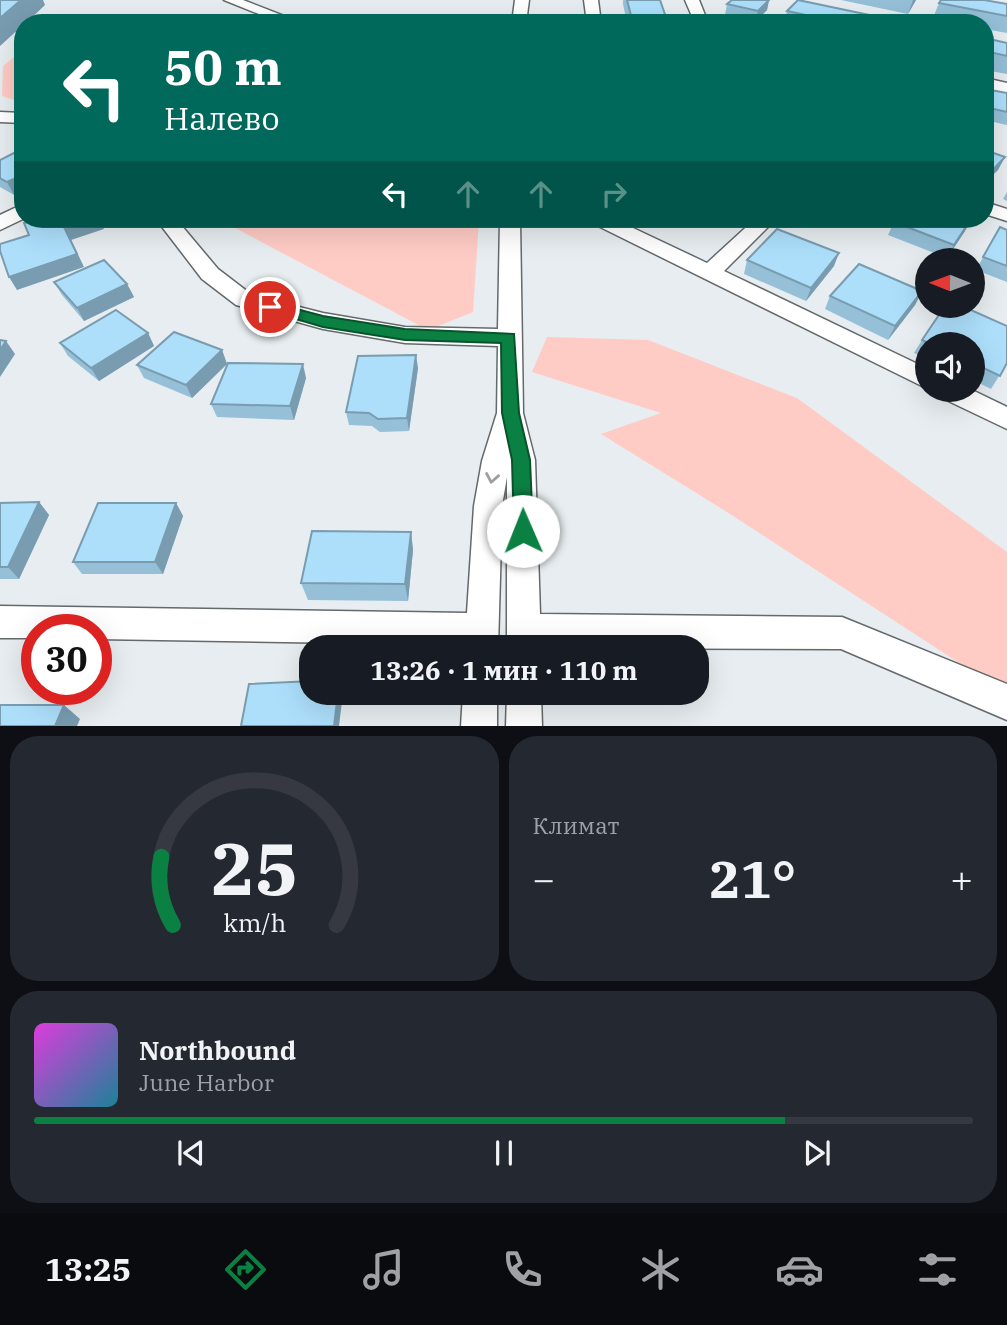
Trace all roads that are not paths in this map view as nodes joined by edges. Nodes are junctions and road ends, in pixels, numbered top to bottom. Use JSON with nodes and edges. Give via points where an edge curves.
{"nodes":[{"id":1,"x":231,"y":0,"type":"edge"},
{"id":2,"x":270,"y":14,"type":"edge"},
{"id":3,"x":173,"y":228,"type":"edge"},
{"id":4,"x":510,"y":228,"type":"edge"},
{"id":5,"x":628,"y":228,"type":"edge"},
{"id":6,"x":756,"y":228,"type":"edge"},
{"id":7,"x":709,"y":273,"type":"junction"},
{"id":8,"x":508,"y":338,"type":"junction"},
{"id":9,"x":915,"y":374,"type":"edge"},
{"id":10,"x":973,"y":402,"type":"edge"},
{"id":11,"x":510,"y":413,"type":"junction"},
{"id":12,"x":1007,"y":419,"type":"edge"},
{"id":13,"x":0,"y":622,"type":"edge"},
{"id":14,"x":392,"y":635,"type":"edge"},
{"id":15,"x":482,"y":635,"type":"edge"},
{"id":16,"x":524,"y":635,"type":"edge"},
{"id":17,"x":709,"y":636,"type":"edge"},
{"id":18,"x":1007,"y":702,"type":"edge"},
{"id":19,"x":480,"y":705,"type":"edge"},
{"id":20,"x":524,"y":705,"type":"edge"},
{"id":21,"x":479,"y":726,"type":"edge"},
{"id":22,"x":524,"y":726,"type":"edge"}],
"edges":[{"from":1,"to":2,"type":"street"},
{"from":3,"to":8,"type":"street","via":[[210,274],[244,300],[323,321],[405,335]]},
{"from":4,"to":8,"type":"street"},
{"from":5,"to":7,"type":"street"},
{"from":6,"to":7,"type":"street"},
{"from":7,"to":9,"type":"street"},
{"from":8,"to":11,"type":"street"},
{"from":10,"to":12,"type":"street"},
{"from":11,"to":15,"type":"street","one_way":true,"via":[[488,506]]},
{"from":11,"to":16,"type":"street","via":[[521,460]]},
{"from":13,"to":14,"type":"street"},
{"from":17,"to":18,"type":"street","via":[[842,633]]},
{"from":19,"to":21,"type":"street"},
{"from":20,"to":22,"type":"street"}]}
